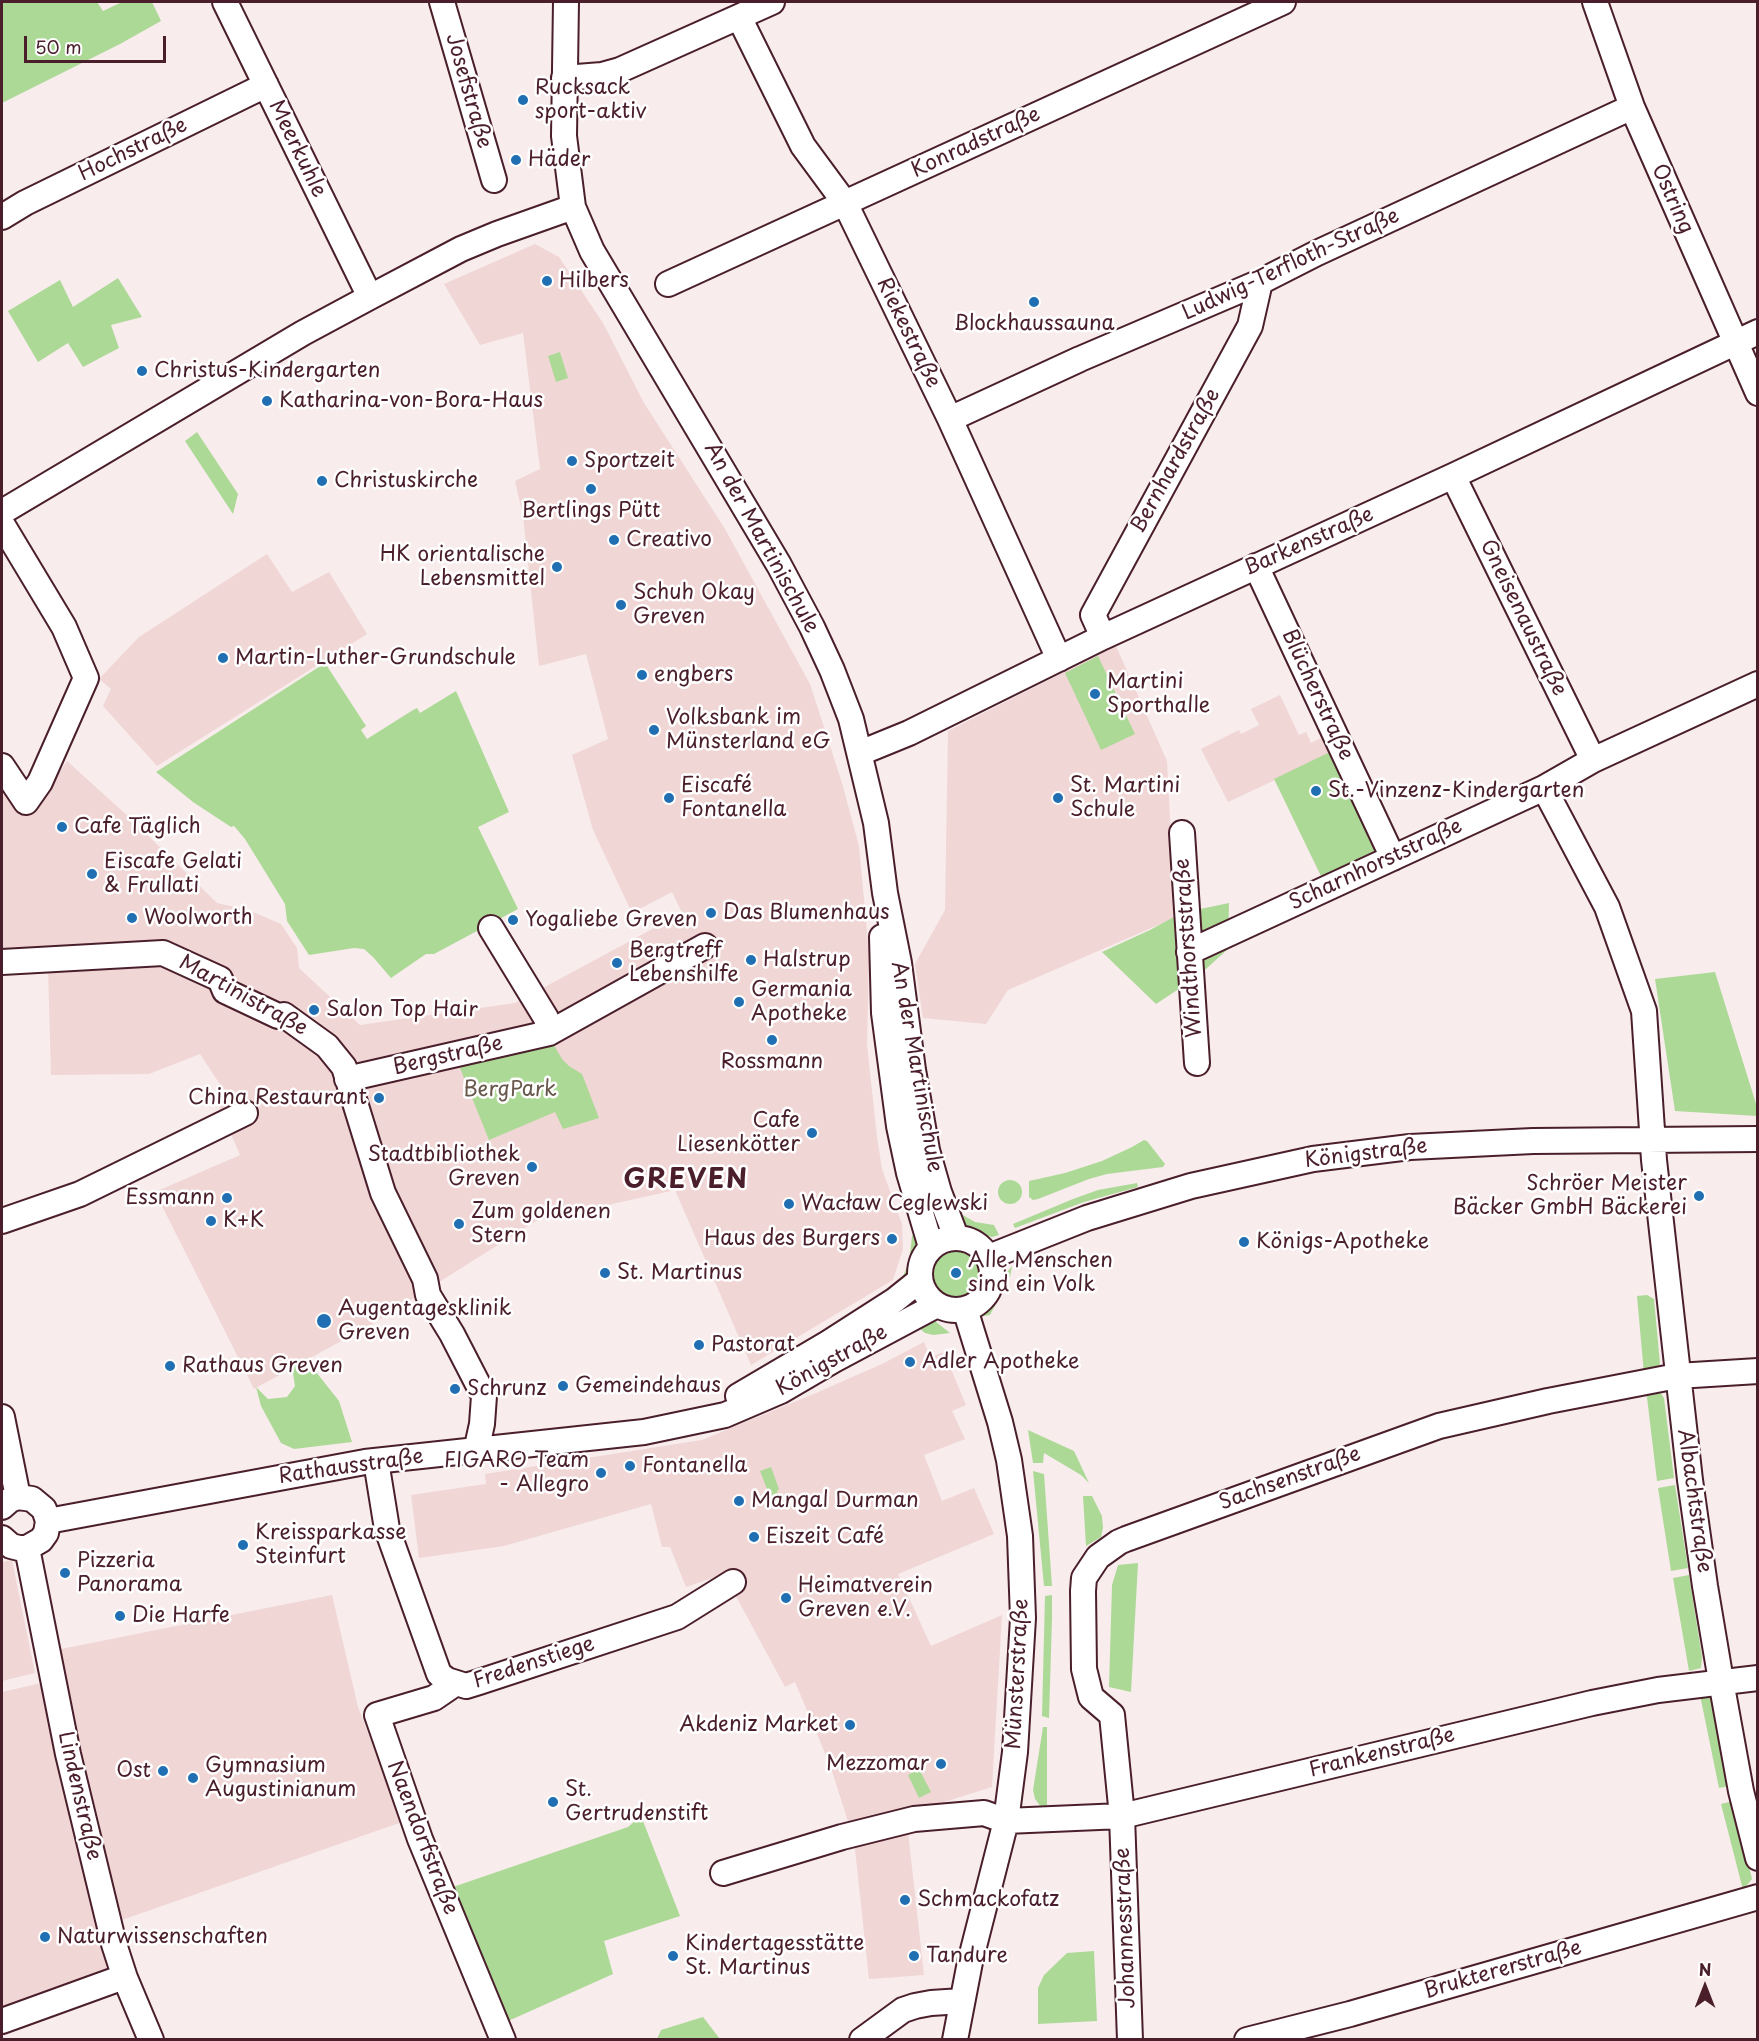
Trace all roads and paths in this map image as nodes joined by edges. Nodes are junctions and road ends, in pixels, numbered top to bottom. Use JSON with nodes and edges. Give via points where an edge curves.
{"nodes":[{"id":1,"x":225,"y":2,"type":"edge"},
{"id":2,"x":442,"y":2,"type":"edge"},
{"id":3,"x":566,"y":2,"type":"edge"},
{"id":4,"x":772,"y":2,"type":"edge"},
{"id":5,"x":1283,"y":2,"type":"edge"},
{"id":6,"x":1595,"y":2,"type":"edge"},
{"id":7,"x":739,"y":16,"type":"junction"},
{"id":8,"x":564,"y":78,"type":"junction"},
{"id":9,"x":266,"y":85,"type":"junction"},
{"id":10,"x":1632,"y":108,"type":"junction"},
{"id":11,"x":494,"y":180,"type":"dead end"},
{"id":12,"x":845,"y":203,"type":"junction"},
{"id":13,"x":573,"y":207,"type":"junction"},
{"id":14,"x":2,"y":217,"type":"edge"},
{"id":15,"x":1260,"y":282,"type":"junction"},
{"id":16,"x":668,"y":284,"type":"dead end"},
{"id":17,"x":370,"y":297,"type":"junction"},
{"id":18,"x":1758,"y":332,"type":"edge"},
{"id":19,"x":1736,"y":341,"type":"junction"},
{"id":20,"x":1758,"y":393,"type":"edge"},
{"id":21,"x":950,"y":419,"type":"junction"},
{"id":22,"x":1453,"y":476,"type":"junction"},
{"id":23,"x":2,"y":512,"type":"edge"},
{"id":24,"x":2,"y":524,"type":"edge"},
{"id":25,"x":1256,"y":566,"type":"junction"},
{"id":26,"x":1103,"y":637,"type":"junction"},
{"id":27,"x":1059,"y":659,"type":"junction"},
{"id":28,"x":1758,"y":684,"type":"edge"},
{"id":29,"x":860,"y":753,"type":"junction"},
{"id":30,"x":1593,"y":760,"type":"junction"},
{"id":31,"x":2,"y":766,"type":"edge"},
{"id":32,"x":1544,"y":788,"type":"junction"},
{"id":33,"x":1182,"y":833,"type":"dead end"},
{"id":34,"x":1393,"y":858,"type":"junction"},
{"id":35,"x":885,"y":893,"type":"junction"},
{"id":36,"x":491,"y":928,"type":"dead end"},
{"id":37,"x":705,"y":946,"type":"dead end"},
{"id":38,"x":1189,"y":952,"type":"junction"},
{"id":39,"x":2,"y":962,"type":"edge"},
{"id":40,"x":549,"y":1033,"type":"junction"},
{"id":41,"x":1197,"y":1063,"type":"dead end"},
{"id":42,"x":348,"y":1079,"type":"junction"},
{"id":43,"x":245,"y":1113,"type":"dead end"},
{"id":44,"x":1758,"y":1139,"type":"edge"},
{"id":45,"x":1652,"y":1140,"type":"junction"},
{"id":46,"x":2,"y":1221,"type":"edge"},
{"id":47,"x":956,"y":1237,"type":"junction"},
{"id":48,"x":932,"y":1247,"type":"junction"},
{"id":49,"x":989,"y":1257,"type":"junction"},
{"id":50,"x":920,"y":1280,"type":"junction"},
{"id":51,"x":937,"y":1305,"type":"junction"},
{"id":52,"x":965,"y":1309,"type":"junction"},
{"id":53,"x":1758,"y":1371,"type":"edge"},
{"id":54,"x":1677,"y":1376,"type":"junction"},
{"id":55,"x":723,"y":1409,"type":"junction"},
{"id":56,"x":2,"y":1417,"type":"edge"},
{"id":57,"x":476,"y":1451,"type":"junction"},
{"id":58,"x":376,"y":1461,"type":"junction"},
{"id":59,"x":10,"y":1502,"type":"edge"},
{"id":60,"x":48,"y":1521,"type":"junction"},
{"id":61,"x":2,"y":1538,"type":"edge"},
{"id":62,"x":27,"y":1548,"type":"junction"},
{"id":63,"x":733,"y":1582,"type":"dead end"},
{"id":64,"x":1758,"y":1678,"type":"edge"},
{"id":65,"x":1721,"y":1681,"type":"junction"},
{"id":66,"x":456,"y":1683,"type":"junction"},
{"id":67,"x":1122,"y":1816,"type":"junction"},
{"id":68,"x":1006,"y":1821,"type":"junction"},
{"id":69,"x":1758,"y":1858,"type":"edge"},
{"id":70,"x":723,"y":1872,"type":"dead end"},
{"id":71,"x":1758,"y":1897,"type":"edge"},
{"id":72,"x":125,"y":1978,"type":"junction"},
{"id":73,"x":962,"y":2001,"type":"junction"},
{"id":74,"x":2,"y":2021,"type":"edge"},
{"id":75,"x":151,"y":2040,"type":"edge"},
{"id":76,"x":503,"y":2040,"type":"edge"},
{"id":77,"x":862,"y":2040,"type":"edge"},
{"id":78,"x":955,"y":2040,"type":"edge"},
{"id":79,"x":1130,"y":2040,"type":"edge"},
{"id":80,"x":1247,"y":2040,"type":"edge"}],
"edges":[{"from":1,"to":9,"type":"street","name":"Meerkuhle"},
{"from":2,"to":11,"type":"street","name":"Josefstraße"},
{"from":3,"to":8,"type":"street","name":"An der Martinischule"},
{"from":4,"to":7,"type":"street"},
{"from":5,"to":12,"type":"street","name":"Konradstraße"},
{"from":6,"to":10,"type":"street","name":"Ostring"},
{"from":7,"to":8,"type":"street","via":[[620,70]]},
{"from":7,"to":12,"type":"street","name":"Riekestraße","via":[[803,146]]},
{"from":8,"to":13,"type":"street","name":"An der Martinischule","via":[[564,136]]},
{"from":9,"to":14,"type":"street","name":"Hochstraße"},
{"from":9,"to":17,"type":"street","name":"Meerkuhle"},
{"from":10,"to":15,"type":"street","name":"Ludwig-Terfloth-Straße"},
{"from":10,"to":19,"type":"street","name":"Ostring"},
{"from":12,"to":16,"type":"street","name":"Konradstraße"},
{"from":12,"to":21,"type":"street","name":"Riekestraße"},
{"from":13,"to":17,"type":"street","via":[[461,249]]},
{"from":13,"to":29,"type":"street","name":"An der Martinischule","via":[[592,251],[812,627],[851,719]]},
{"from":15,"to":21,"type":"street","name":"Ludwig-Terfloth-Straße"},
{"from":15,"to":26,"type":"street","name":"Bernhardstraße","via":[[1250,326],[1093,615]]},
{"from":17,"to":23,"type":"street"},
{"from":18,"to":19,"type":"street","name":"Barkenstraße"},
{"from":19,"to":20,"type":"street","name":"Ostring"},
{"from":19,"to":22,"type":"street","name":"Barkenstraße"},
{"from":21,"to":27,"type":"street","name":"Riekestraße"},
{"from":22,"to":25,"type":"street","name":"Barkenstraße"},
{"from":22,"to":30,"type":"street","name":"Gneisenaustraße"},
{"from":24,"to":31,"type":"street","via":[[64,627],[86,678],[40,782],[26,802]]},
{"from":25,"to":26,"type":"street","name":"Barkenstraße"},
{"from":25,"to":34,"type":"street","name":"Blücherstraße"},
{"from":26,"to":27,"type":"street","name":"Barkenstraße"},
{"from":27,"to":29,"type":"street","name":"Barkenstraße"},
{"from":28,"to":30,"type":"street","name":"Scharnhorststraße"},
{"from":29,"to":35,"type":"street","name":"An der Martinischule","via":[[876,823]]},
{"from":30,"to":32,"type":"street","name":"Scharnhorststraße"},
{"from":32,"to":34,"type":"street","name":"Scharnhorststraße"},
{"from":32,"to":45,"type":"street","name":"Albachtstraße","via":[[1607,907],[1644,1011]]},
{"from":33,"to":38,"type":"street","name":"Windthorststraße"},
{"from":34,"to":38,"type":"street","name":"Scharnhorststraße"},
{"from":35,"to":47,"type":"street","name":"An der Martinischule","via":[[927,1150]]},
{"from":35,"to":48,"type":"street","name":"An der Martinischule","via":[[882,946],[889,1056],[909,1173]]},
{"from":36,"to":40,"type":"street","via":[[546,1018]]},
{"from":37,"to":40,"type":"street","name":"Bergstraße"},
{"from":38,"to":41,"type":"street","name":"Windthorststraße"},
{"from":39,"to":42,"type":"street","name":"Martinistraße","via":[[163,953],[220,979],[225,991],[278,1016],[284,1015],[327,1046],[344,1067]]},
{"from":40,"to":42,"type":"street","name":"Bergstraße"},
{"from":42,"to":57,"type":"street","name":"Martinistraße","via":[[383,1193],[425,1279],[428,1294],[484,1396]]},
{"from":43,"to":46,"type":"street","via":[[80,1194]]},
{"from":44,"to":45,"type":"street","name":"Königstraße"},
{"from":45,"to":49,"type":"street","name":"Königstraße","via":[[1410,1147],[1313,1159],[1191,1186],[1087,1218]]},
{"from":45,"to":54,"type":"street","name":"Albachtstraße"},
{"from":47,"to":48,"type":"street"},
{"from":47,"to":49,"type":"street","via":[[980,1246]]},
{"from":48,"to":50,"type":"street","via":[[921,1265]]},
{"from":49,"to":52,"type":"street","via":[[993,1278],[990,1289],[984,1298]]},
{"from":50,"to":51,"type":"street"},
{"from":50,"to":55,"type":"street","name":"Königstraße","via":[[895,1300]]},
{"from":51,"to":52,"type":"street"},
{"from":51,"to":55,"type":"street","name":"Königstraße","via":[[781,1391]]},
{"from":52,"to":68,"type":"street","name":"Münsterstraße","via":[[1000,1422],[1020,1536],[1023,1618],[1015,1752]]},
{"from":53,"to":54,"type":"street","name":"Sachsenstraße"},
{"from":54,"to":65,"type":"street","name":"Albachtstraße"},
{"from":54,"to":67,"type":"street","name":"Sachsenstraße","via":[[1438,1426],[1119,1542],[1098,1557],[1084,1578],[1084,1669],[1091,1697],[1112,1715]]},
{"from":55,"to":57,"type":"street","name":"Rathausstraße","via":[[657,1429]]},
{"from":56,"to":59,"type":"street"},
{"from":57,"to":58,"type":"street","name":"Rathausstraße"},
{"from":58,"to":60,"type":"street","name":"Rathausstraße"},
{"from":58,"to":66,"type":"street","name":"Fredenstiege","via":[[387,1529],[432,1657],[439,1674]]},
{"from":59,"to":60,"type":"street","via":[[32,1499],[44,1509]]},
{"from":60,"to":62,"type":"street","via":[[41,1540]]},
{"from":61,"to":62,"type":"street","via":[[11,1546]]},
{"from":62,"to":72,"type":"street","name":"Lindenstraße","via":[[68,1754]]},
{"from":63,"to":66,"type":"street","name":"Fredenstiege","via":[[677,1617],[466,1686]]},
{"from":64,"to":65,"type":"street","name":"Frankenstraße"},
{"from":65,"to":67,"type":"street","name":"Frankenstraße","via":[[1592,1703]]},
{"from":65,"to":69,"type":"street","name":"Albachtstraße"},
{"from":66,"to":76,"type":"street","name":"Naendorfstraße","via":[[434,1698],[377,1715],[420,1839]]},
{"from":67,"to":68,"type":"street","name":"Frankenstraße"},
{"from":67,"to":79,"type":"street","name":"Johannesstraße"},
{"from":68,"to":70,"type":"street","name":"Frankenstraße","via":[[984,1813],[914,1819]]},
{"from":68,"to":73,"type":"street","name":"Münsterstraße"},
{"from":71,"to":80,"type":"street","name":"Bruktererstraße"},
{"from":72,"to":74,"type":"street"},
{"from":72,"to":75,"type":"street","name":"Lindenstraße"},
{"from":73,"to":77,"type":"street","via":[[903,2010]]},
{"from":73,"to":78,"type":"street","name":"Münsterstraße"}]}
